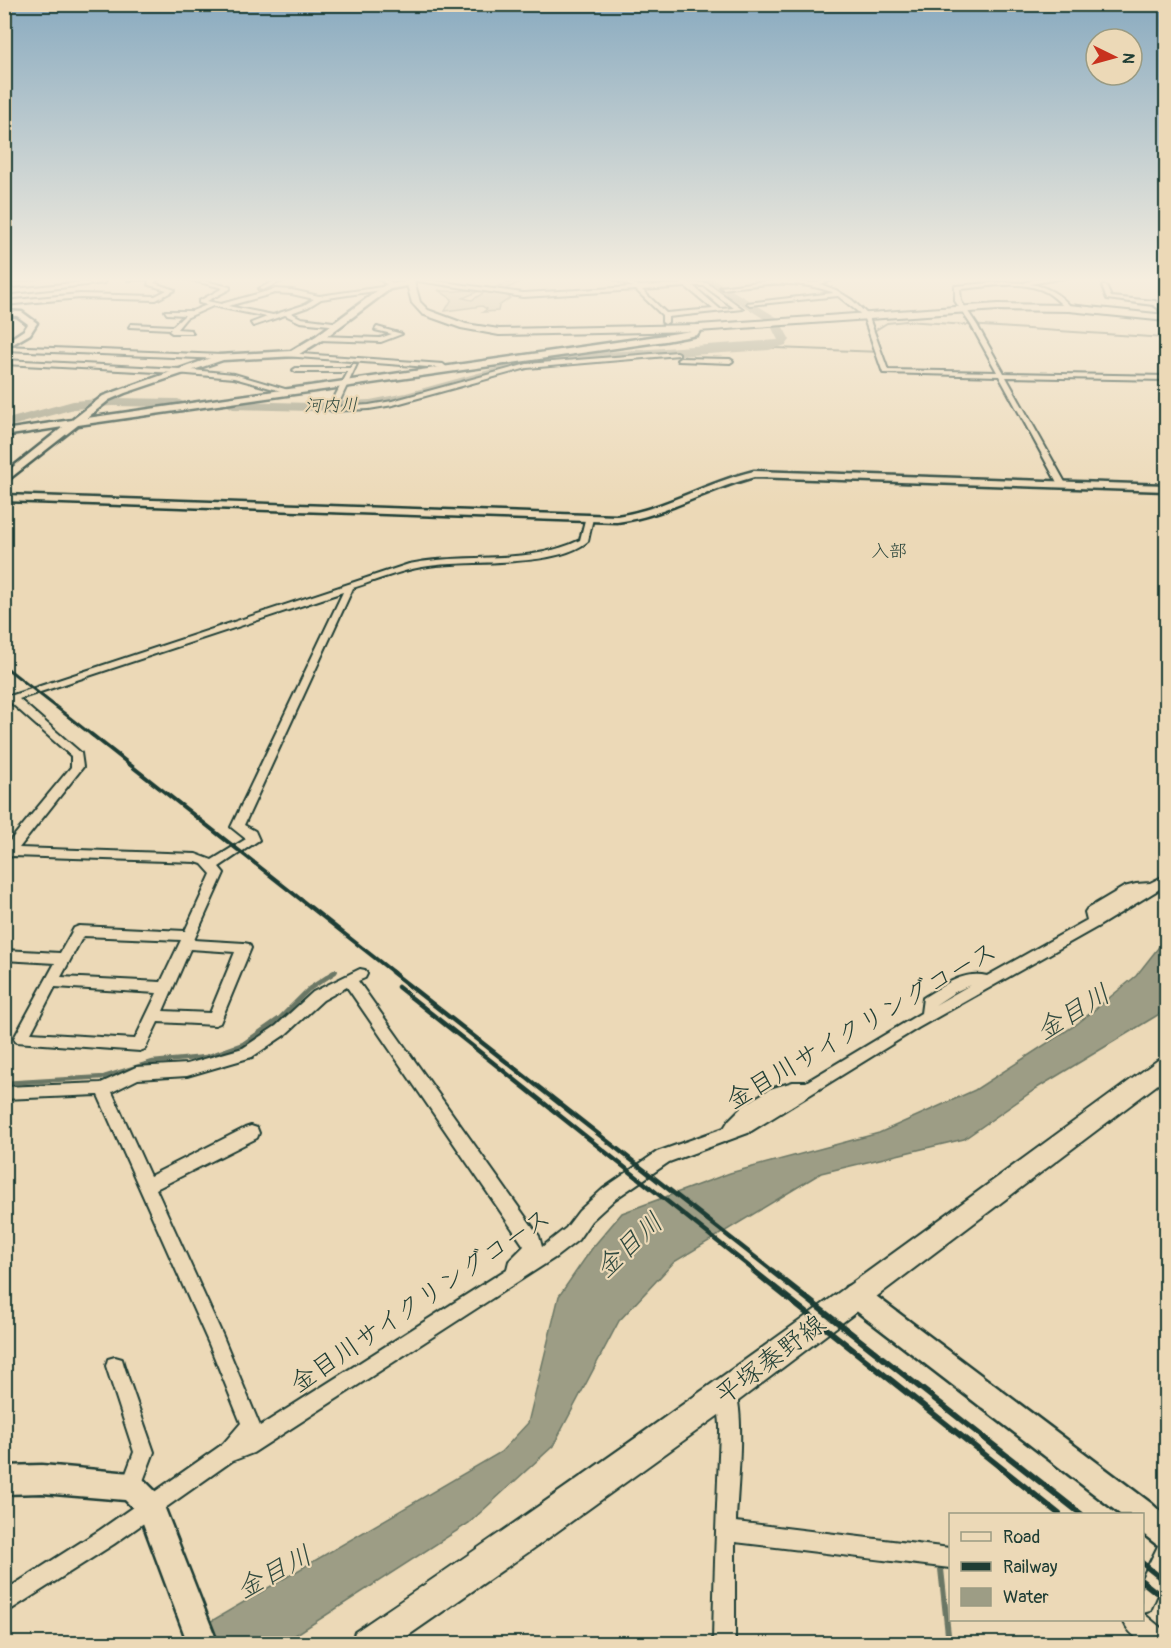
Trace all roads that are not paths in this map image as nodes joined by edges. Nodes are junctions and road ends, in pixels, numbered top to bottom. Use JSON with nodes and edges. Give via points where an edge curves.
{"nodes":[{"id":1,"x":45,"y":354,"type":"edge"},
{"id":2,"x":146,"y":354,"type":"edge"},
{"id":3,"x":291,"y":354,"type":"edge"},
{"id":4,"x":539,"y":354,"type":"edge"},
{"id":5,"x":676,"y":354,"type":"edge"},
{"id":6,"x":879,"y":354,"type":"edge"},
{"id":7,"x":990,"y":354,"type":"edge"},
{"id":8,"x":287,"y":355,"type":"junction"},
{"id":9,"x":222,"y":357,"type":"junction"},
{"id":10,"x":678,"y":358,"type":"junction"},
{"id":11,"x":357,"y":360,"type":"junction"},
{"id":12,"x":730,"y":361,"type":"dead end"},
{"id":13,"x":4,"y":362,"type":"edge"},
{"id":14,"x":31,"y":364,"type":"junction"},
{"id":15,"x":447,"y":369,"type":"junction"},
{"id":16,"x":296,"y":370,"type":"dead end"},
{"id":17,"x":352,"y":370,"type":"junction"},
{"id":18,"x":180,"y":371,"type":"junction"},
{"id":19,"x":1002,"y":374,"type":"junction"},
{"id":20,"x":1167,"y":378,"type":"edge"},
{"id":21,"x":345,"y":384,"type":"junction"},
{"id":22,"x":292,"y":392,"type":"junction"},
{"id":23,"x":76,"y":423,"type":"junction"},
{"id":24,"x":4,"y":434,"type":"edge"},
{"id":25,"x":4,"y":480,"type":"edge"},
{"id":26,"x":1062,"y":484,"type":"junction"},
{"id":27,"x":1167,"y":488,"type":"edge"},
{"id":28,"x":4,"y":498,"type":"edge"},
{"id":29,"x":589,"y":518,"type":"junction"},
{"id":30,"x":350,"y":586,"type":"junction"},
{"id":31,"x":7,"y":698,"type":"edge"},
{"id":32,"x":6,"y":854,"type":"edge"},
{"id":33,"x":211,"y":866,"type":"junction"},
{"id":34,"x":1167,"y":879,"type":"edge"},
{"id":35,"x":188,"y":940,"type":"junction"},
{"id":36,"x":4,"y":955,"type":"edge"},
{"id":37,"x":64,"y":958,"type":"junction"},
{"id":38,"x":51,"y":982,"type":"junction"},
{"id":39,"x":166,"y":988,"type":"junction"},
{"id":40,"x":154,"y":1016,"type":"junction"},
{"id":41,"x":1167,"y":1066,"type":"edge"},
{"id":42,"x":103,"y":1089,"type":"junction"},
{"id":43,"x":4,"y":1092,"type":"edge"},
{"id":44,"x":251,"y":1133,"type":"dead end"},
{"id":45,"x":147,"y":1186,"type":"junction"},
{"id":46,"x":498,"y":1284,"type":"junction"},
{"id":47,"x":855,"y":1295,"type":"junction"},
{"id":48,"x":115,"y":1366,"type":"dead end"},
{"id":49,"x":727,"y":1392,"type":"junction"},
{"id":50,"x":226,"y":1454,"type":"junction"},
{"id":51,"x":4,"y":1480,"type":"edge"},
{"id":52,"x":131,"y":1486,"type":"junction"},
{"id":53,"x":152,"y":1512,"type":"junction"},
{"id":54,"x":1139,"y":1513,"type":"edge"},
{"id":55,"x":1144,"y":1517,"type":"edge"},
{"id":56,"x":725,"y":1531,"type":"junction"},
{"id":57,"x":1167,"y":1534,"type":"edge"},
{"id":58,"x":1167,"y":1551,"type":"edge"},
{"id":59,"x":949,"y":1558,"type":"edge"},
{"id":60,"x":1144,"y":1601,"type":"edge"},
{"id":61,"x":4,"y":1604,"type":"edge"},
{"id":62,"x":1136,"y":1621,"type":"edge"},
{"id":63,"x":203,"y":1644,"type":"edge"},
{"id":64,"x":368,"y":1644,"type":"edge"},
{"id":65,"x":724,"y":1644,"type":"edge"},
{"id":66,"x":1165,"y":1644,"type":"edge"}],
"edges":[{"from":1,"to":14,"type":"street"},
{"from":2,"to":9,"type":"street"},
{"from":3,"to":8,"type":"street"},
{"from":4,"to":15,"type":"street"},
{"from":5,"to":10,"type":"street"},
{"from":6,"to":19,"type":"street","via":[[885,372]]},
{"from":7,"to":19,"type":"street"},
{"from":8,"to":9,"type":"street"},
{"from":8,"to":11,"type":"street"},
{"from":9,"to":18,"type":"street"},
{"from":10,"to":12,"type":"street"},
{"from":10,"to":21,"type":"street","via":[[526,366],[393,403],[332,409]]},
{"from":11,"to":15,"type":"street"},
{"from":11,"to":17,"type":"street"},
{"from":13,"to":14,"type":"street"},
{"from":14,"to":18,"type":"street"},
{"from":15,"to":21,"type":"street"},
{"from":16,"to":17,"type":"street"},
{"from":17,"to":21,"type":"street"},
{"from":18,"to":22,"type":"street","via":[[234,376]]},
{"from":18,"to":23,"type":"street","via":[[122,391]]},
{"from":19,"to":20,"type":"street"},
{"from":19,"to":26,"type":"street"},
{"from":21,"to":22,"type":"street"},
{"from":22,"to":23,"type":"street"},
{"from":23,"to":24,"type":"street"},
{"from":23,"to":25,"type":"street"},
{"from":26,"to":27,"type":"street"},
{"from":26,"to":29,"type":"street","via":[[754,474],[728,480],[642,516]]},
{"from":28,"to":29,"type":"street"},
{"from":29,"to":30,"type":"street","via":[[584,541],[567,548],[530,556],[428,562]]},
{"from":30,"to":31,"type":"street"},
{"from":30,"to":33,"type":"street","via":[[237,827],[251,834],[253,840]]},
{"from":31,"to":32,"type":"street","via":[[77,755],[77,767]]},
{"from":32,"to":33,"type":"street","via":[[196,858]]},
{"from":33,"to":35,"type":"street","via":[[218,873]]},
{"from":34,"to":46,"type":"street","name":"金目川サイクリングコース","via":[[742,1128],[663,1157],[609,1194],[572,1234],[550,1251]]},
{"from":35,"to":37,"type":"street","via":[[80,931]]},
{"from":35,"to":39,"type":"street"},
{"from":35,"to":40,"type":"street","via":[[244,948],[215,1019]]},
{"from":36,"to":37,"type":"street"},
{"from":37,"to":38,"type":"street"},
{"from":38,"to":39,"type":"street"},
{"from":38,"to":40,"type":"street","via":[[21,1038],[140,1045]]},
{"from":39,"to":40,"type":"street"},
{"from":41,"to":47,"type":"main road","name":"平塚秦野線"},
{"from":42,"to":43,"type":"street"},
{"from":42,"to":45,"type":"street"},
{"from":42,"to":46,"type":"street","via":[[136,1073],[187,1070],[247,1053],[281,1030],[318,996],[355,977],[533,1242],[533,1250]]},
{"from":44,"to":45,"type":"street"},
{"from":45,"to":50,"type":"street","via":[[251,1425]]},
{"from":46,"to":50,"type":"street","name":"金目川サイクリングコース","via":[[256,1440]]},
{"from":47,"to":49,"type":"main road","name":"平塚秦野線"},
{"from":47,"to":54,"type":"street"},
{"from":48,"to":52,"type":"street","via":[[144,1452]]},
{"from":49,"to":56,"type":"street","via":[[730,1428]]},
{"from":49,"to":64,"type":"main road","name":"平塚秦野線"},
{"from":50,"to":53,"type":"street"},
{"from":51,"to":52,"type":"street"},
{"from":52,"to":53,"type":"street"},
{"from":53,"to":61,"type":"street"},
{"from":53,"to":63,"type":"street"},
{"from":55,"to":57,"type":"street"},
{"from":56,"to":59,"type":"street"},
{"from":56,"to":65,"type":"street"},
{"from":58,"to":60,"type":"street"},
{"from":62,"to":66,"type":"street"}]}
